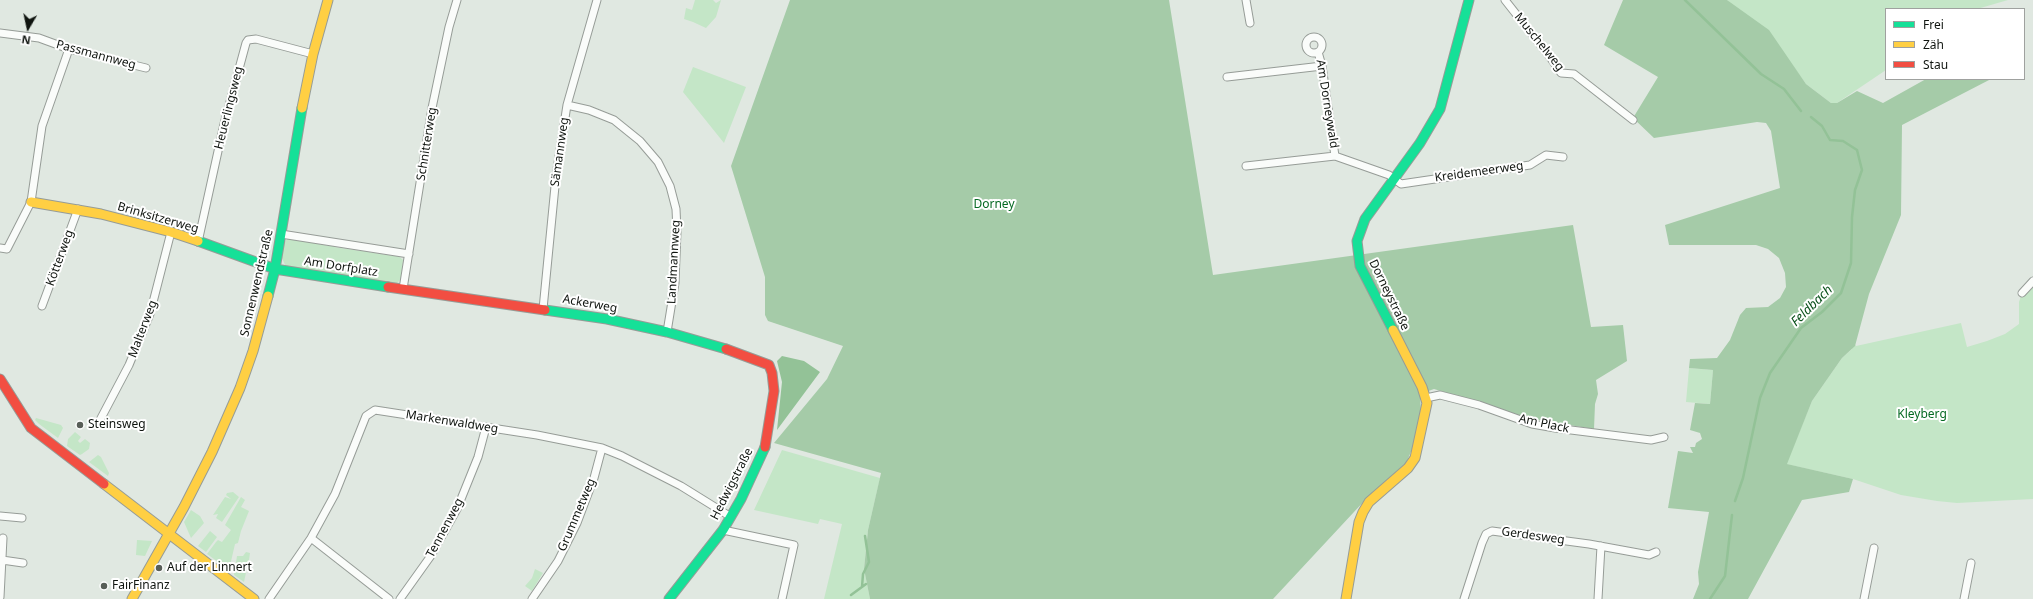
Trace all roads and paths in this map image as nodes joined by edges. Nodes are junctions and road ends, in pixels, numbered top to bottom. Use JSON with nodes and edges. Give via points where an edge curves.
{"nodes":[{"id":1,"x":328,"y":0,"type":"edge"},
{"id":2,"x":456,"y":0,"type":"edge"},
{"id":3,"x":596,"y":0,"type":"edge"},
{"id":4,"x":1246,"y":0,"type":"edge"},
{"id":5,"x":1469,"y":0,"type":"edge"},
{"id":6,"x":1505,"y":0,"type":"edge"},
{"id":7,"x":1250,"y":24,"type":"dead end"},
{"id":8,"x":0,"y":33,"type":"edge"},
{"id":9,"x":69,"y":49,"type":"junction"},
{"id":10,"x":1318,"y":52,"type":"dead end"},
{"id":11,"x":313,"y":54,"type":"junction"},
{"id":12,"x":1322,"y":66,"type":"junction"},
{"id":13,"x":146,"y":68,"type":"dead end"},
{"id":14,"x":1227,"y":76,"type":"dead end"},
{"id":15,"x":567,"y":105,"type":"junction"},
{"id":16,"x":1633,"y":120,"type":"dead end"},
{"id":17,"x":1335,"y":156,"type":"junction"},
{"id":18,"x":1563,"y":157,"type":"dead end"},
{"id":19,"x":1246,"y":166,"type":"dead end"},
{"id":20,"x":1395,"y":179,"type":"junction"},
{"id":21,"x":31,"y":202,"type":"junction"},
{"id":22,"x":78,"y":209,"type":"junction"},
{"id":23,"x":171,"y":232,"type":"junction"},
{"id":24,"x":281,"y":234,"type":"junction"},
{"id":25,"x":198,"y":242,"type":"junction"},
{"id":26,"x":0,"y":248,"type":"edge"},
{"id":27,"x":409,"y":254,"type":"junction"},
{"id":28,"x":275,"y":269,"type":"junction"},
{"id":29,"x":2033,"y":281,"type":"edge"},
{"id":30,"x":403,"y":289,"type":"junction"},
{"id":31,"x":2022,"y":293,"type":"dead end"},
{"id":32,"x":42,"y":306,"type":"dead end"},
{"id":33,"x":543,"y":309,"type":"junction"},
{"id":34,"x":667,"y":332,"type":"junction"},
{"id":35,"x":768,"y":365,"type":"joint"},
{"id":36,"x":0,"y":380,"type":"edge"},
{"id":37,"x":1426,"y":398,"type":"junction"},
{"id":38,"x":100,"y":420,"type":"dead end"},
{"id":39,"x":486,"y":427,"type":"junction"},
{"id":40,"x":1664,"y":437,"type":"dead end"},
{"id":41,"x":602,"y":448,"type":"junction"},
{"id":42,"x":0,"y":516,"type":"edge"},
{"id":43,"x":730,"y":517,"type":"junction"},
{"id":44,"x":22,"y":518,"type":"dead end"},
{"id":45,"x":723,"y":530,"type":"junction"},
{"id":46,"x":169,"y":534,"type":"junction"},
{"id":47,"x":3,"y":538,"type":"dead end"},
{"id":48,"x":311,"y":538,"type":"junction"},
{"id":49,"x":1601,"y":546,"type":"junction"},
{"id":50,"x":1874,"y":548,"type":"dead end"},
{"id":51,"x":1656,"y":552,"type":"dead end"},
{"id":52,"x":2,"y":560,"type":"junction"},
{"id":53,"x":23,"y":563,"type":"dead end"},
{"id":54,"x":1971,"y":563,"type":"dead end"},
{"id":55,"x":0,"y":597,"type":"edge"},
{"id":56,"x":1599,"y":597,"type":"edge"},
{"id":57,"x":132,"y":599,"type":"edge"},
{"id":58,"x":254,"y":599,"type":"edge"},
{"id":59,"x":269,"y":599,"type":"edge"},
{"id":60,"x":389,"y":599,"type":"edge"},
{"id":61,"x":400,"y":599,"type":"edge"},
{"id":62,"x":532,"y":599,"type":"edge"},
{"id":63,"x":669,"y":599,"type":"edge"},
{"id":64,"x":782,"y":599,"type":"edge"},
{"id":65,"x":1346,"y":599,"type":"edge"},
{"id":66,"x":1464,"y":599,"type":"edge"},
{"id":67,"x":1864,"y":599,"type":"edge"},
{"id":68,"x":1964,"y":599,"type":"edge"}],
"edges":[{"from":1,"to":11,"type":"street","name":"Sonnenwendstraße"},
{"from":2,"to":27,"type":"street","name":"Schnitterweg","via":[[432,108]]},
{"from":3,"to":15,"type":"street","name":"Sämannweg"},
{"from":4,"to":7,"type":"street"},
{"from":5,"to":20,"type":"street","name":"Dorneystraße","via":[[1440,109]]},
{"from":6,"to":16,"type":"street","name":"Muschelweg","via":[[1561,73],[1574,74]]},
{"from":8,"to":9,"type":"street","name":"Passmannweg","via":[[39,38]]},
{"from":9,"to":13,"type":"street","name":"Passmannweg"},
{"from":9,"to":21,"type":"street","via":[[42,126]]},
{"from":10,"to":12,"type":"street","name":"Am Dorneywald"},
{"from":11,"to":24,"type":"street","name":"Sonnenwendstraße","via":[[295,140]]},
{"from":11,"to":25,"type":"street","name":"Heuerlingsweg","via":[[256,39],[246,43],[224,124]]},
{"from":12,"to":14,"type":"street"},
{"from":12,"to":17,"type":"street","name":"Am Dorneywald"},
{"from":15,"to":33,"type":"street","name":"Sämannweg","via":[[556,176]]},
{"from":15,"to":34,"type":"street","name":"Landmannweg","via":[[589,110],[620,124],[640,141],[658,162],[670,186],[676,209],[677,230],[675,283]]},
{"from":17,"to":19,"type":"street","name":"Am Dorneywald"},
{"from":17,"to":20,"type":"street","name":"Am Dorneywald"},
{"from":18,"to":20,"type":"street","name":"Kreidemeerweg","via":[[1546,155],[1530,165],[1401,184]]},
{"from":20,"to":37,"type":"street","name":"Dorneystraße","via":[[1361,227],[1357,255],[1360,266]]},
{"from":21,"to":22,"type":"street","name":"Brinksitzerweg"},
{"from":21,"to":26,"type":"street","via":[[7,249]]},
{"from":22,"to":23,"type":"street","name":"Brinksitzerweg"},
{"from":22,"to":32,"type":"street","name":"Kötterweg"},
{"from":23,"to":25,"type":"street","name":"Brinksitzerweg"},
{"from":23,"to":38,"type":"street","name":"Malterweg","via":[[150,314],[129,365]]},
{"from":24,"to":27,"type":"street","name":"Am Dorfplatz"},
{"from":24,"to":28,"type":"street","name":"Sonnenwendstraße"},
{"from":25,"to":28,"type":"street","name":"Brinksitzerweg"},
{"from":27,"to":30,"type":"street","name":"Schnitterweg"},
{"from":28,"to":30,"type":"street","name":"Am Dorfplatz"},
{"from":28,"to":46,"type":"street","name":"Sonnenwendstraße","via":[[253,351],[240,388],[219,439]]},
{"from":29,"to":31,"type":"street"},
{"from":30,"to":33,"type":"street","name":"Ackerweg"},
{"from":33,"to":34,"type":"street","name":"Ackerweg"},
{"from":34,"to":35,"type":"street","name":"Ackerweg","via":[[720,347]]},
{"from":35,"to":43,"type":"street","name":"Hedwigstraße","via":[[772,373],[774,391],[766,443],[750,481]]},
{"from":36,"to":46,"type":"street","via":[[30,428]]},
{"from":37,"to":40,"type":"street","name":"Am Plack","via":[[1440,395],[1479,405],[1532,424],[1555,428],[1652,440]]},
{"from":37,"to":65,"type":"street","via":[[1426,410],[1415,458],[1408,468],[1369,502],[1361,517]]},
{"from":39,"to":41,"type":"street","name":"Markenwaldweg"},
{"from":39,"to":48,"type":"street","name":"Markenwaldweg","via":[[372,410],[366,416],[335,494]]},
{"from":39,"to":61,"type":"street","name":"Tennenweg","via":[[478,457],[457,509],[430,557]]},
{"from":41,"to":43,"type":"street","name":"Markenwaldweg","via":[[681,486]]},
{"from":41,"to":62,"type":"street","name":"Grummetweg","via":[[577,523],[558,561]]},
{"from":42,"to":44,"type":"street"},
{"from":43,"to":45,"type":"street","name":"Hedwigstraße"},
{"from":45,"to":63,"type":"street","name":"Hedwigstraße"},
{"from":45,"to":64,"type":"street","via":[[794,545]]},
{"from":46,"to":57,"type":"street"},
{"from":46,"to":58,"type":"street"},
{"from":47,"to":52,"type":"street"},
{"from":48,"to":59,"type":"street","name":"Markenwaldweg"},
{"from":48,"to":60,"type":"street"},
{"from":49,"to":51,"type":"street","name":"Gerdesweg","via":[[1649,555]]},
{"from":49,"to":56,"type":"street"},
{"from":49,"to":66,"type":"street","name":"Gerdesweg","via":[[1489,532],[1478,552]]},
{"from":50,"to":67,"type":"street"},
{"from":52,"to":53,"type":"street"},
{"from":52,"to":55,"type":"street"},
{"from":54,"to":68,"type":"street"}]}
